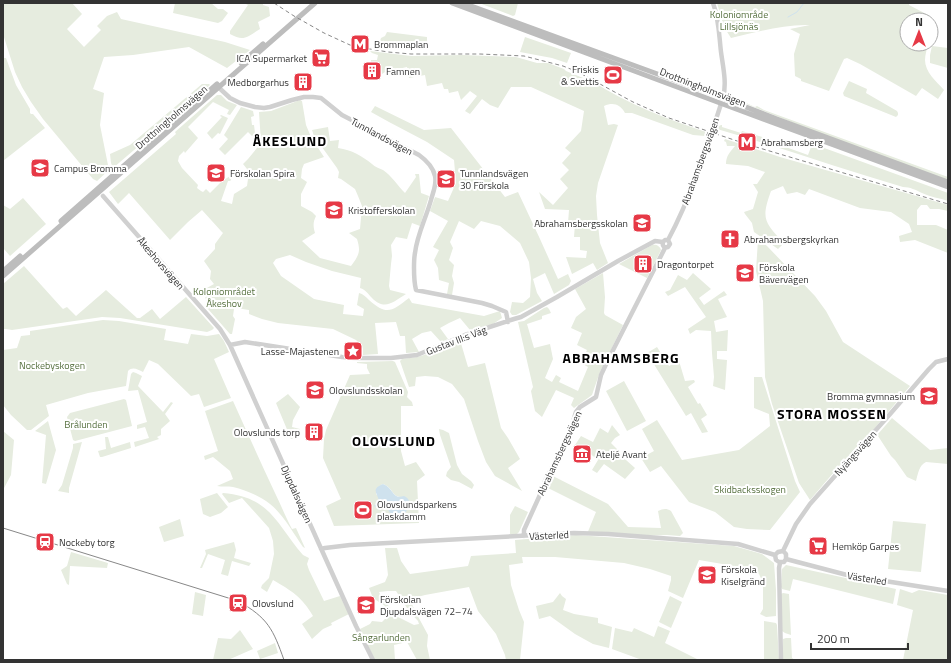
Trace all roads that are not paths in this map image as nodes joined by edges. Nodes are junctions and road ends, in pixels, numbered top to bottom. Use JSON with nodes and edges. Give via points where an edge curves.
{"nodes":[{"id":1,"x":310,"y":3,"type":"edge"},
{"id":2,"x":315,"y":3,"type":"edge"},
{"id":3,"x":452,"y":3,"type":"edge"},
{"id":4,"x":463,"y":3,"type":"edge"},
{"id":5,"x":713,"y":3,"type":"edge"},
{"id":6,"x":218,"y":86,"type":"junction"},
{"id":7,"x":722,"y":101,"type":"junction"},
{"id":8,"x":948,"y":182,"type":"edge"},
{"id":9,"x":948,"y":187,"type":"edge"},
{"id":10,"x":103,"y":196,"type":"dead end"},
{"id":11,"x":668,"y":240,"type":"junction"},
{"id":12,"x":663,"y":242,"type":"junction"},
{"id":13,"x":665,"y":248,"type":"junction"},
{"id":14,"x":3,"y":272,"type":"edge"},
{"id":15,"x":3,"y":276,"type":"edge"},
{"id":16,"x":508,"y":322,"type":"junction"},
{"id":17,"x":220,"y":329,"type":"joint"},
{"id":18,"x":230,"y":345,"type":"junction"},
{"id":19,"x":948,"y":359,"type":"edge"},
{"id":20,"x":524,"y":536,"type":"junction"},
{"id":21,"x":321,"y":549,"type":"junction"},
{"id":22,"x":783,"y":551,"type":"junction"},
{"id":23,"x":775,"y":555,"type":"junction"},
{"id":24,"x":786,"y":559,"type":"junction"},
{"id":25,"x":780,"y":563,"type":"junction"},
{"id":26,"x":948,"y":591,"type":"edge"},
{"id":27,"x":373,"y":660,"type":"edge"},
{"id":28,"x":781,"y":660,"type":"edge"}],
"edges":[{"from":1,"to":6,"type":"main road","name":"Drottningholmsvägen"},
{"from":2,"to":6,"type":"main road","name":"Drottningholmsvägen"},
{"from":3,"to":7,"type":"main road","name":"Drottningholmsvägen"},
{"from":4,"to":7,"type":"main road","name":"Drottningholmsvägen"},
{"from":5,"to":7,"type":"street","name":"Abrahamsbergsvägen","via":[[724,71],[725,88]]},
{"from":6,"to":14,"type":"main road","name":"Drottningholmsvägen"},
{"from":6,"to":15,"type":"main road","name":"Drottningholmsvägen"},
{"from":6,"to":16,"type":"street","name":"Tunnlandsvägen","via":[[230,98],[255,108],[270,107],[304,97],[321,98],[342,114],[426,159],[433,170],[435,187],[415,253],[416,290],[492,306],[506,312]]},
{"from":7,"to":8,"type":"main road","name":"Drottningholmsvägen"},
{"from":7,"to":9,"type":"main road","name":"Drottningholmsvägen"},
{"from":7,"to":11,"type":"street","name":"Abrahamsbergsvägen","via":[[692,188]]},
{"from":10,"to":17,"type":"street","name":"Åkeshovsvägen"},
{"from":11,"to":12,"type":"street"},
{"from":11,"to":13,"type":"street","via":[[670,246]]},
{"from":12,"to":13,"type":"street"},
{"from":12,"to":16,"type":"street","name":"Gustav III:s Väg","via":[[655,241]]},
{"from":13,"to":20,"type":"street","name":"Abrahamsbergsvägen","via":[[601,375],[596,397],[580,407],[575,414],[572,428],[545,481],[524,530]]},
{"from":16,"to":18,"type":"street","name":"Gustav III:s Väg","via":[[424,353],[396,357],[342,357],[245,342]]},
{"from":17,"to":18,"type":"street","name":"Djupdalsvägen"},
{"from":18,"to":21,"type":"street","name":"Djupdalsvägen"},
{"from":19,"to":22,"type":"street","name":"Nyängsvägen","via":[[936,362],[810,504],[796,524]]},
{"from":20,"to":21,"type":"street","name":"Västerled","via":[[350,545]]},
{"from":20,"to":23,"type":"street","name":"Västerled","via":[[574,533],[664,538],[738,544]]},
{"from":21,"to":27,"type":"street","name":"Djupdalsvägen"},
{"from":22,"to":23,"type":"street"},
{"from":22,"to":24,"type":"street"},
{"from":23,"to":25,"type":"street"},
{"from":24,"to":25,"type":"street"},
{"from":24,"to":26,"type":"street","name":"Västerled","via":[[847,575]]},
{"from":25,"to":28,"type":"street"}]}
